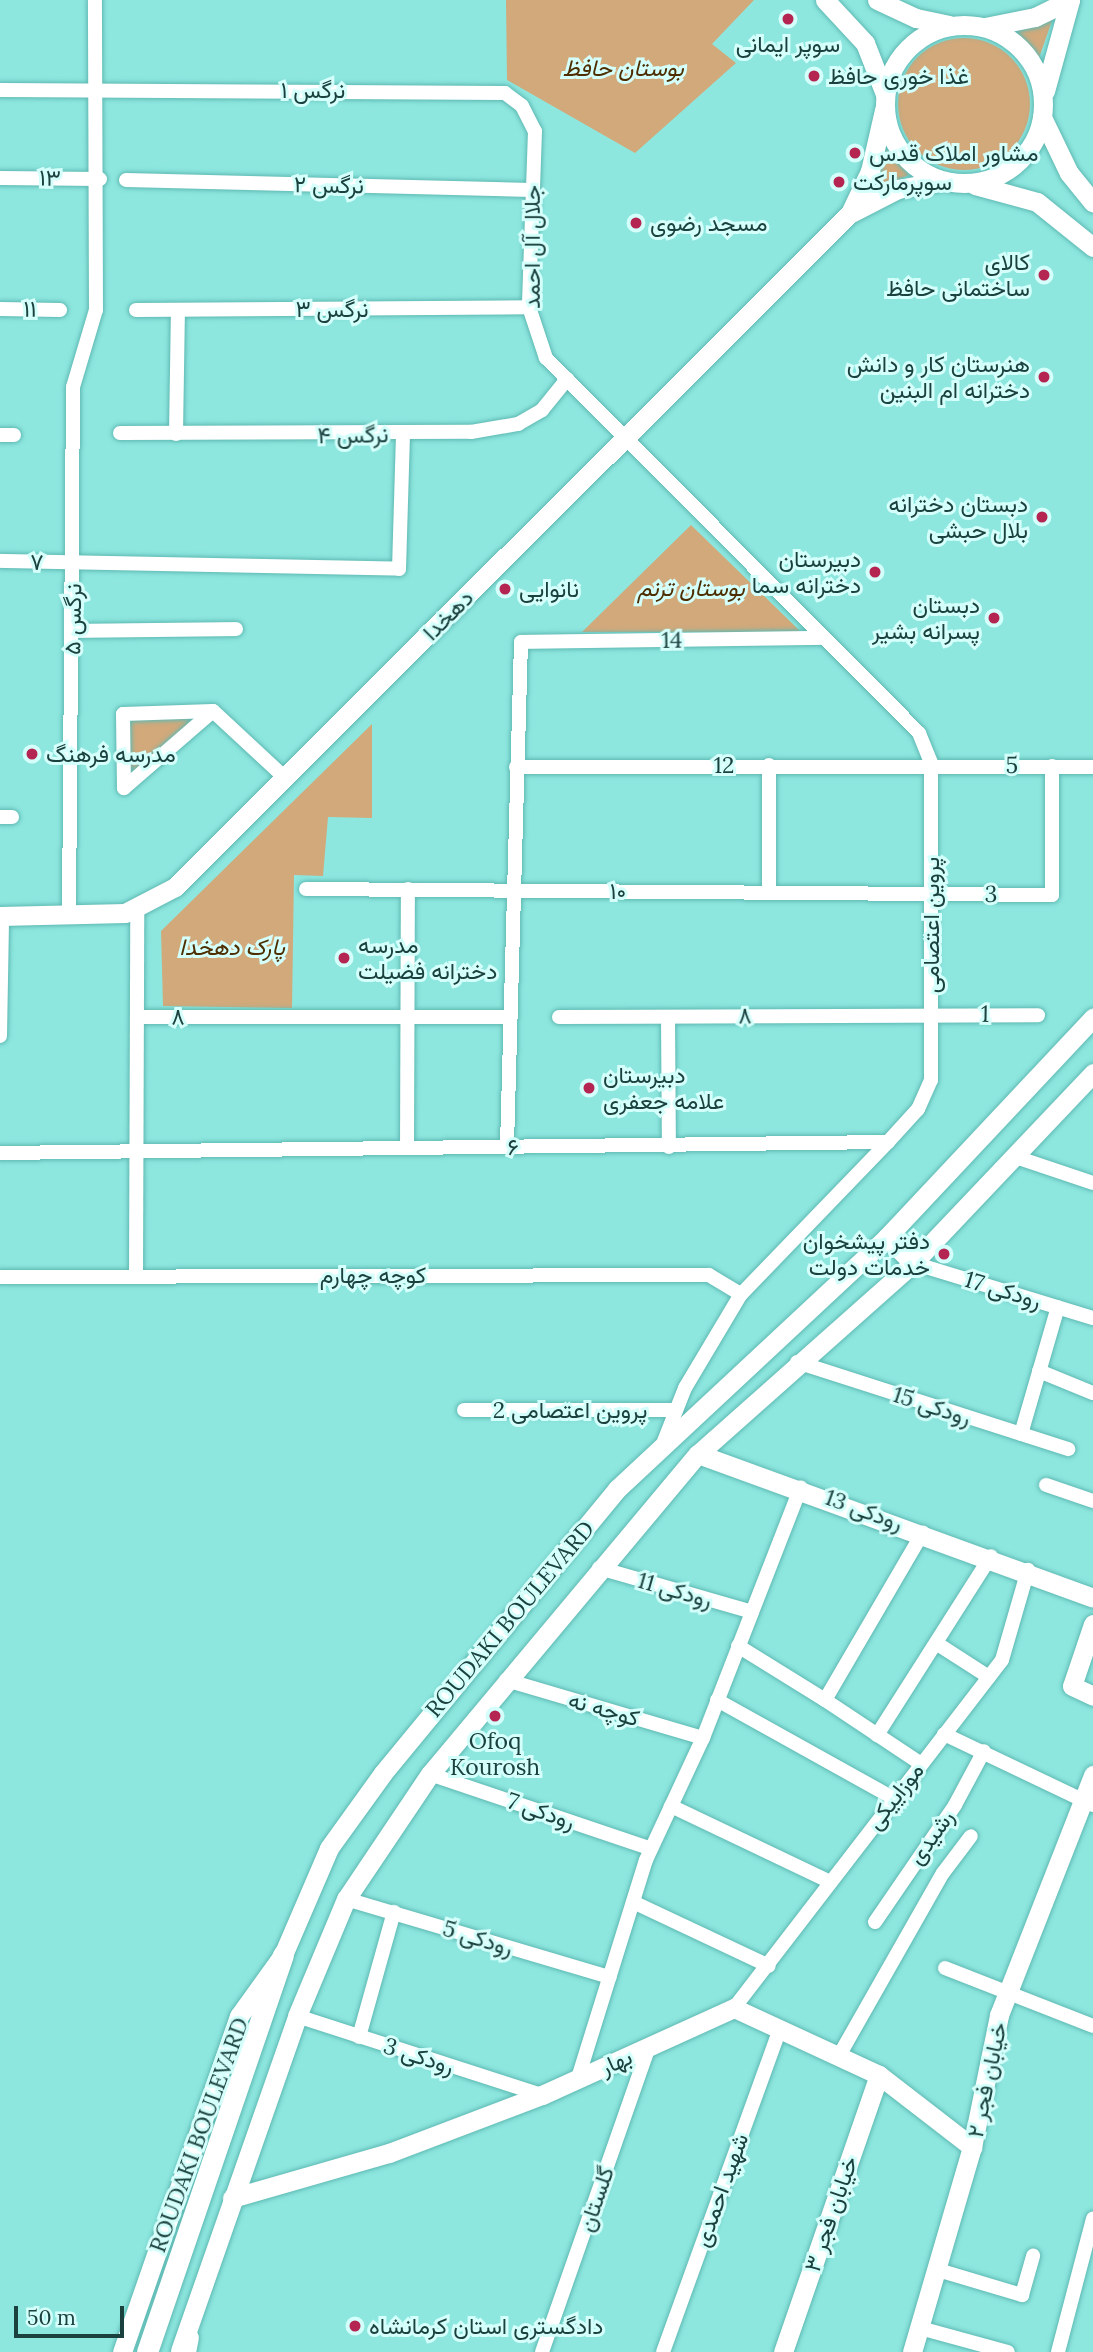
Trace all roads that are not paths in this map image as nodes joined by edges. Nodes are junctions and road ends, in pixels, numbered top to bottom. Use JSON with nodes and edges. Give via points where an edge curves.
{"nodes":[{"id":1,"x":95,"y":0,"type":"edge"},
{"id":2,"x":825,"y":0,"type":"edge"},
{"id":3,"x":877,"y":0,"type":"edge"},
{"id":4,"x":1070,"y":0,"type":"edge"},
{"id":5,"x":957,"y":26,"type":"junction"},
{"id":6,"x":981,"y":27,"type":"junction"},
{"id":7,"x":0,"y":90,"type":"edge"},
{"id":8,"x":100,"y":92,"type":"junction"},
{"id":9,"x":885,"y":102,"type":"junction"},
{"id":10,"x":522,"y":106,"type":"joint"},
{"id":11,"x":1043,"y":109,"type":"junction"},
{"id":12,"x":0,"y":178,"type":"edge"},
{"id":13,"x":100,"y":179,"type":"junction"},
{"id":14,"x":126,"y":180,"type":"dead end"},
{"id":15,"x":943,"y":181,"type":"junction"},
{"id":16,"x":967,"y":184,"type":"junction"},
{"id":17,"x":532,"y":190,"type":"junction"},
{"id":18,"x":1093,"y":203,"type":"edge"},
{"id":19,"x":850,"y":213,"type":"junction"},
{"id":20,"x":1093,"y":247,"type":"edge"},
{"id":21,"x":529,"y":307,"type":"junction"},
{"id":22,"x":0,"y":309,"type":"edge"},
{"id":23,"x":60,"y":310,"type":"dead end"},
{"id":24,"x":136,"y":310,"type":"dead end"},
{"id":25,"x":178,"y":310,"type":"junction"},
{"id":26,"x":567,"y":379,"type":"junction"},
{"id":27,"x":120,"y":433,"type":"dead end"},
{"id":28,"x":403,"y":434,"type":"junction"},
{"id":29,"x":176,"y":435,"type":"junction"},
{"id":30,"x":626,"y":439,"type":"junction"},
{"id":31,"x":0,"y":561,"type":"edge"},
{"id":32,"x":74,"y":562,"type":"junction"},
{"id":33,"x":236,"y":629,"type":"dead end"},
{"id":34,"x":73,"y":631,"type":"junction"},
{"id":35,"x":822,"y":638,"type":"junction"},
{"id":36,"x":213,"y":711,"type":"junction"},
{"id":37,"x":931,"y":764,"type":"junction"},
{"id":38,"x":769,"y":765,"type":"junction"},
{"id":39,"x":1052,"y":766,"type":"junction"},
{"id":40,"x":516,"y":767,"type":"junction"},
{"id":41,"x":1093,"y":767,"type":"edge"},
{"id":42,"x":285,"y":778,"type":"junction"},
{"id":43,"x":306,"y":889,"type":"dead end"},
{"id":44,"x":408,"y":889,"type":"junction"},
{"id":45,"x":513,"y":890,"type":"junction"},
{"id":46,"x":769,"y":892,"type":"junction"},
{"id":47,"x":930,"y":893,"type":"junction"},
{"id":48,"x":137,"y":910,"type":"junction"},
{"id":49,"x":1,"y":916,"type":"edge"},
{"id":50,"x":69,"y":917,"type":"junction"},
{"id":51,"x":931,"y":1013,"type":"junction"},
{"id":52,"x":1038,"y":1015,"type":"dead end"},
{"id":53,"x":139,"y":1017,"type":"junction"},
{"id":54,"x":404,"y":1017,"type":"junction"},
{"id":55,"x":510,"y":1017,"type":"junction"},
{"id":56,"x":559,"y":1017,"type":"dead end"},
{"id":57,"x":668,"y":1017,"type":"junction"},
{"id":58,"x":1093,"y":1018,"type":"edge"},
{"id":59,"x":0,"y":1037,"type":"edge"},
{"id":60,"x":1093,"y":1073,"type":"edge"},
{"id":61,"x":888,"y":1142,"type":"junction"},
{"id":62,"x":507,"y":1146,"type":"junction"},
{"id":63,"x":669,"y":1147,"type":"junction"},
{"id":64,"x":407,"y":1148,"type":"junction"},
{"id":65,"x":0,"y":1153,"type":"edge"},
{"id":66,"x":138,"y":1154,"type":"junction"},
{"id":67,"x":1016,"y":1157,"type":"junction"},
{"id":68,"x":1093,"y":1183,"type":"edge"},
{"id":69,"x":887,"y":1237,"type":"junction"},
{"id":70,"x":913,"y":1263,"type":"junction"},
{"id":71,"x":136,"y":1276,"type":"junction"},
{"id":72,"x":0,"y":1277,"type":"edge"},
{"id":73,"x":741,"y":1294,"type":"junction"},
{"id":74,"x":1058,"y":1307,"type":"junction"},
{"id":75,"x":1093,"y":1318,"type":"edge"},
{"id":76,"x":797,"y":1362,"type":"junction"},
{"id":77,"x":1040,"y":1371,"type":"junction"},
{"id":78,"x":1093,"y":1394,"type":"edge"},
{"id":79,"x":464,"y":1410,"type":"dead end"},
{"id":80,"x":676,"y":1410,"type":"junction"},
{"id":81,"x":1021,"y":1434,"type":"junction"},
{"id":82,"x":664,"y":1441,"type":"junction"},
{"id":83,"x":1068,"y":1449,"type":"dead end"},
{"id":84,"x":698,"y":1454,"type":"junction"},
{"id":85,"x":1046,"y":1485,"type":"dead end"},
{"id":86,"x":801,"y":1487,"type":"junction"},
{"id":87,"x":1093,"y":1501,"type":"edge"},
{"id":88,"x":923,"y":1532,"type":"junction"},
{"id":89,"x":990,"y":1556,"type":"junction"},
{"id":90,"x":599,"y":1568,"type":"junction"},
{"id":91,"x":1028,"y":1570,"type":"junction"},
{"id":92,"x":1093,"y":1598,"type":"edge"},
{"id":93,"x":752,"y":1612,"type":"junction"},
{"id":94,"x":1093,"y":1624,"type":"edge"},
{"id":95,"x":936,"y":1643,"type":"junction"},
{"id":96,"x":738,"y":1646,"type":"junction"},
{"id":97,"x":989,"y":1677,"type":"junction"},
{"id":98,"x":506,"y":1680,"type":"junction"},
{"id":99,"x":1093,"y":1696,"type":"edge"},
{"id":100,"x":717,"y":1700,"type":"junction"},
{"id":101,"x":825,"y":1700,"type":"junction"},
{"id":102,"x":944,"y":1734,"type":"junction"},
{"id":103,"x":877,"y":1735,"type":"junction"},
{"id":104,"x":702,"y":1738,"type":"junction"},
{"id":105,"x":984,"y":1751,"type":"junction"},
{"id":106,"x":920,"y":1763,"type":"junction"},
{"id":107,"x":430,"y":1774,"type":"junction"},
{"id":108,"x":1093,"y":1775,"type":"edge"},
{"id":109,"x":893,"y":1798,"type":"junction"},
{"id":110,"x":1088,"y":1801,"type":"edge"},
{"id":111,"x":671,"y":1806,"type":"junction"},
{"id":112,"x":971,"y":1836,"type":"dead end"},
{"id":113,"x":651,"y":1849,"type":"junction"},
{"id":114,"x":830,"y":1882,"type":"junction"},
{"id":115,"x":346,"y":1899,"type":"junction"},
{"id":116,"x":633,"y":1902,"type":"junction"},
{"id":117,"x":394,"y":1912,"type":"junction"},
{"id":118,"x":875,"y":1922,"type":"dead end"},
{"id":119,"x":282,"y":1955,"type":"junction"},
{"id":120,"x":769,"y":1966,"type":"junction"},
{"id":121,"x":945,"y":1968,"type":"dead end"},
{"id":122,"x":610,"y":1977,"type":"junction"},
{"id":123,"x":1010,"y":1996,"type":"junction"},
{"id":124,"x":734,"y":2008,"type":"junction"},
{"id":125,"x":297,"y":2017,"type":"junction"},
{"id":126,"x":1093,"y":2026,"type":"edge"},
{"id":127,"x":780,"y":2028,"type":"junction"},
{"id":128,"x":359,"y":2037,"type":"junction"},
{"id":129,"x":649,"y":2047,"type":"junction"},
{"id":130,"x":840,"y":2054,"type":"junction"},
{"id":131,"x":879,"y":2075,"type":"junction"},
{"id":132,"x":578,"y":2078,"type":"junction"},
{"id":133,"x":542,"y":2095,"type":"junction"},
{"id":134,"x":972,"y":2147,"type":"junction"},
{"id":135,"x":232,"y":2198,"type":"junction"},
{"id":136,"x":1093,"y":2219,"type":"edge"},
{"id":137,"x":1033,"y":2256,"type":"dead end"},
{"id":138,"x":1087,"y":2262,"type":"edge"},
{"id":139,"x":938,"y":2270,"type":"junction"},
{"id":140,"x":920,"y":2328,"type":"junction"},
{"id":141,"x":185,"y":2348,"type":"edge"},
{"id":142,"x":122,"y":2352,"type":"edge"},
{"id":143,"x":147,"y":2352,"type":"edge"},
{"id":144,"x":542,"y":2352,"type":"edge"},
{"id":145,"x":663,"y":2352,"type":"edge"},
{"id":146,"x":783,"y":2352,"type":"edge"},
{"id":147,"x":912,"y":2352,"type":"edge"},
{"id":148,"x":1008,"y":2352,"type":"edge"},
{"id":149,"x":1058,"y":2352,"type":"edge"}],
"edges":[{"from":1,"to":8,"type":"street"},
{"from":2,"to":9,"type":"main road","via":[[865,43]]},
{"from":3,"to":5,"type":"main road","via":[[916,19]]},
{"from":4,"to":6,"type":"main road","via":[[1017,23]]},
{"from":4,"to":11,"type":"main road","via":[[1052,47]]},
{"from":5,"to":6,"type":"main road"},
{"from":5,"to":9,"type":"main road","via":[[909,47]]},
{"from":6,"to":11,"type":"main road","via":[[1025,54]]},
{"from":7,"to":8,"type":"street","name":"نرگس ۱"},
{"from":8,"to":10,"type":"street","name":"نرگس ۱","via":[[475,90],[505,93]]},
{"from":8,"to":13,"type":"street"},
{"from":9,"to":15,"type":"main road","via":[[899,150]]},
{"from":9,"to":19,"type":"main road","via":[[870,170]]},
{"from":10,"to":17,"type":"street","name":"جلال آل احمد","via":[[536,131]]},
{"from":11,"to":16,"type":"main road","via":[[1017,163]]},
{"from":11,"to":18,"type":"main road","via":[[1069,173]]},
{"from":12,"to":13,"type":"street","name":"۱۳"},
{"from":13,"to":32,"type":"street","via":[[96,310],[73,387]]},
{"from":14,"to":17,"type":"street","name":"نرگس ۲"},
{"from":15,"to":16,"type":"main road"},
{"from":15,"to":19,"type":"main road","via":[[898,189]]},
{"from":16,"to":20,"type":"main road","via":[[1037,202]]},
{"from":17,"to":21,"type":"street","name":"جلال آل احمد"},
{"from":19,"to":30,"type":"main road","name":"دهخدا"},
{"from":21,"to":25,"type":"street","name":"نرگس ۳"},
{"from":21,"to":26,"type":"street","name":"جلال آل احمد","via":[[536,342]]},
{"from":22,"to":23,"type":"street","name":"۱۱"},
{"from":24,"to":25,"type":"street","name":"نرگس ۳"},
{"from":25,"to":29,"type":"street"},
{"from":26,"to":28,"type":"street","name":"نرگس ۴","via":[[542,410],[518,424]]},
{"from":26,"to":30,"type":"street","name":"جلال آل احمد"},
{"from":27,"to":29,"type":"street","name":"نرگس ۴"},
{"from":28,"to":29,"type":"street","name":"نرگس ۴"},
{"from":28,"to":32,"type":"street","name":"نرگس ۵","via":[[400,569]]},
{"from":30,"to":35,"type":"street","name":"پروین اعتصامی"},
{"from":30,"to":42,"type":"main road","name":"دهخدا"},
{"from":31,"to":32,"type":"street","name":"۷"},
{"from":32,"to":34,"type":"street","name":"نرگس ۵"},
{"from":33,"to":34,"type":"street"},
{"from":34,"to":50,"type":"street","name":"نرگس ۵"},
{"from":35,"to":37,"type":"street","name":"پروین اعتصامی","via":[[919,733]]},
{"from":35,"to":40,"type":"street","name":"14","via":[[521,642]]},
{"from":36,"to":36,"type":"street","via":[[203,720],[124,788],[122,713]]},
{"from":36,"to":42,"type":"street"},
{"from":37,"to":38,"type":"street","name":"12"},
{"from":37,"to":39,"type":"street","name":"5"},
{"from":37,"to":47,"type":"street","name":"پروین اعتصامی"},
{"from":38,"to":40,"type":"street","name":"12"},
{"from":38,"to":46,"type":"street"},
{"from":39,"to":41,"type":"street","name":"5"},
{"from":39,"to":47,"type":"street","name":"3","via":[[1052,895]]},
{"from":40,"to":45,"type":"street"},
{"from":42,"to":48,"type":"main road","name":"دهخدا","via":[[175,887]]},
{"from":43,"to":44,"type":"street","name":"۱۰"},
{"from":44,"to":45,"type":"street","name":"۱۰"},
{"from":44,"to":54,"type":"street"},
{"from":45,"to":46,"type":"street","name":"۱۰"},
{"from":45,"to":55,"type":"street"},
{"from":46,"to":47,"type":"street","name":"۱۰"},
{"from":47,"to":51,"type":"street","name":"پروین اعتصامی"},
{"from":48,"to":50,"type":"main road","name":"دهخدا"},
{"from":48,"to":53,"type":"street"},
{"from":49,"to":50,"type":"main road","name":"دهخدا"},
{"from":49,"to":59,"type":"street"},
{"from":51,"to":52,"type":"street","name":"1"},
{"from":51,"to":57,"type":"street","name":"۸"},
{"from":51,"to":61,"type":"street","name":"پروین اعتصامی","via":[[932,1080],[918,1109]]},
{"from":53,"to":54,"type":"street","name":"۸"},
{"from":53,"to":66,"type":"street"},
{"from":54,"to":55,"type":"street","name":"۸"},
{"from":54,"to":64,"type":"street"},
{"from":55,"to":62,"type":"street"},
{"from":56,"to":57,"type":"street","name":"۸"},
{"from":57,"to":63,"type":"street"},
{"from":58,"to":69,"type":"main road","name":"ROUDAKI BOULEVARD"},
{"from":60,"to":67,"type":"main road","name":"ROUDAKI BOULEVARD"},
{"from":61,"to":63,"type":"street","name":"۶"},
{"from":61,"to":73,"type":"street","name":"پروین اعتصامی"},
{"from":62,"to":63,"type":"street","name":"۶"},
{"from":62,"to":64,"type":"street","name":"۶"},
{"from":64,"to":66,"type":"street","name":"۶"},
{"from":65,"to":66,"type":"street","name":"۶"},
{"from":66,"to":71,"type":"street"},
{"from":67,"to":68,"type":"street"},
{"from":67,"to":70,"type":"main road","name":"ROUDAKI BOULEVARD"},
{"from":69,"to":70,"type":"main road"},
{"from":69,"to":82,"type":"main road","name":"ROUDAKI BOULEVARD"},
{"from":70,"to":74,"type":"street","name":"رودکی 17"},
{"from":70,"to":76,"type":"main road","name":"ROUDAKI BOULEVARD"},
{"from":71,"to":72,"type":"street","name":"کوچه چهارم"},
{"from":71,"to":73,"type":"street","name":"کوچه چهارم","via":[[709,1275]]},
{"from":73,"to":80,"type":"street","name":"پروین اعتصامی"},
{"from":74,"to":75,"type":"street","name":"رودکی 17"},
{"from":74,"to":77,"type":"street"},
{"from":76,"to":81,"type":"street","name":"رودکی 15"},
{"from":76,"to":84,"type":"main road","name":"ROUDAKI BOULEVARD"},
{"from":77,"to":78,"type":"street"},
{"from":77,"to":81,"type":"street"},
{"from":79,"to":80,"type":"street","name":"پروین اعتصامی 2"},
{"from":80,"to":82,"type":"street","name":"پروین اعتصامی"},
{"from":81,"to":83,"type":"street","name":"رودکی 15"},
{"from":82,"to":119,"type":"main road","name":"ROUDAKI BOULEVARD","via":[[617,1489],[383,1773],[329,1848]]},
{"from":84,"to":86,"type":"main road","name":"رودکی 13"},
{"from":84,"to":90,"type":"main road","name":"ROUDAKI BOULEVARD"},
{"from":85,"to":87,"type":"street"},
{"from":86,"to":88,"type":"main road","name":"رودکی 13"},
{"from":86,"to":93,"type":"street"},
{"from":88,"to":89,"type":"main road","name":"رودکی 13"},
{"from":88,"to":101,"type":"street"},
{"from":89,"to":91,"type":"main road","name":"رودکی 13"},
{"from":89,"to":95,"type":"street"},
{"from":90,"to":93,"type":"street","name":"رودکی 11"},
{"from":90,"to":98,"type":"main road","name":"ROUDAKI BOULEVARD"},
{"from":91,"to":92,"type":"main road","name":"رودکی 13"},
{"from":91,"to":97,"type":"street","name":"موزاییکی","via":[[1002,1660]]},
{"from":93,"to":96,"type":"street"},
{"from":94,"to":99,"type":"main road","via":[[1072,1686]]},
{"from":95,"to":97,"type":"street"},
{"from":95,"to":103,"type":"street"},
{"from":96,"to":100,"type":"street"},
{"from":96,"to":101,"type":"street"},
{"from":97,"to":102,"type":"street","name":"موزاییکی"},
{"from":98,"to":104,"type":"street","name":"کوچه نه"},
{"from":98,"to":107,"type":"main road","name":"ROUDAKI BOULEVARD"},
{"from":100,"to":104,"type":"street"},
{"from":100,"to":109,"type":"street"},
{"from":101,"to":103,"type":"street"},
{"from":102,"to":105,"type":"street"},
{"from":102,"to":106,"type":"street","name":"موزاییکی"},
{"from":103,"to":106,"type":"street"},
{"from":104,"to":111,"type":"street"},
{"from":105,"to":110,"type":"street"},
{"from":105,"to":118,"type":"street","name":"رشیدی"},
{"from":106,"to":109,"type":"street","name":"موزاییکی"},
{"from":107,"to":113,"type":"street","name":"رودکی 7"},
{"from":107,"to":115,"type":"main road","name":"ROUDAKI BOULEVARD"},
{"from":108,"to":110,"type":"main road","name":"خیابان فجر ۲"},
{"from":109,"to":114,"type":"street","name":"موزاییکی"},
{"from":110,"to":123,"type":"main road","name":"خیابان فجر ۲"},
{"from":111,"to":113,"type":"street"},
{"from":111,"to":114,"type":"street"},
{"from":112,"to":130,"type":"street","via":[[943,1873]]},
{"from":113,"to":116,"type":"street"},
{"from":114,"to":120,"type":"street","name":"موزاییکی"},
{"from":115,"to":117,"type":"street","name":"رودکی 5"},
{"from":115,"to":125,"type":"main road","name":"ROUDAKI BOULEVARD"},
{"from":116,"to":120,"type":"street"},
{"from":116,"to":122,"type":"street"},
{"from":117,"to":122,"type":"street","name":"رودکی 5"},
{"from":117,"to":128,"type":"street"},
{"from":119,"to":142,"type":"main road","name":"ROUDAKI BOULEVARD","via":[[239,2016]]},
{"from":119,"to":143,"type":"main road"},
{"from":120,"to":124,"type":"street","name":"موزاییکی"},
{"from":121,"to":123,"type":"street"},
{"from":122,"to":132,"type":"street"},
{"from":123,"to":126,"type":"street"},
{"from":123,"to":134,"type":"main road","name":"خیابان فجر ۲","via":[[999,2015]]},
{"from":124,"to":127,"type":"main road"},
{"from":124,"to":129,"type":"main road","name":"بهار"},
{"from":125,"to":128,"type":"street","name":"رودکی 3"},
{"from":125,"to":135,"type":"main road","name":"ROUDAKI BOULEVARD"},
{"from":127,"to":130,"type":"main road"},
{"from":127,"to":145,"type":"street","name":"شهید احمدی"},
{"from":128,"to":133,"type":"street","name":"رودکی 3"},
{"from":129,"to":132,"type":"main road","name":"بهار"},
{"from":129,"to":144,"type":"street","name":"گلستان"},
{"from":130,"to":131,"type":"main road"},
{"from":131,"to":134,"type":"main road"},
{"from":131,"to":146,"type":"main road","name":"خیابان فجر ۳"},
{"from":132,"to":133,"type":"main road","name":"بهار"},
{"from":133,"to":135,"type":"main road","name":"بهار","via":[[389,2153]]},
{"from":134,"to":139,"type":"main road","name":"خیابان فجر ۲"},
{"from":135,"to":141,"type":"main road","name":"ROUDAKI BOULEVARD"},
{"from":136,"to":138,"type":"street"},
{"from":137,"to":139,"type":"street","via":[[1022,2295]]},
{"from":138,"to":149,"type":"street"},
{"from":139,"to":140,"type":"main road","name":"خیابان فجر ۲"},
{"from":140,"to":147,"type":"main road","name":"خیابان فجر ۲"},
{"from":140,"to":148,"type":"street"}]}
